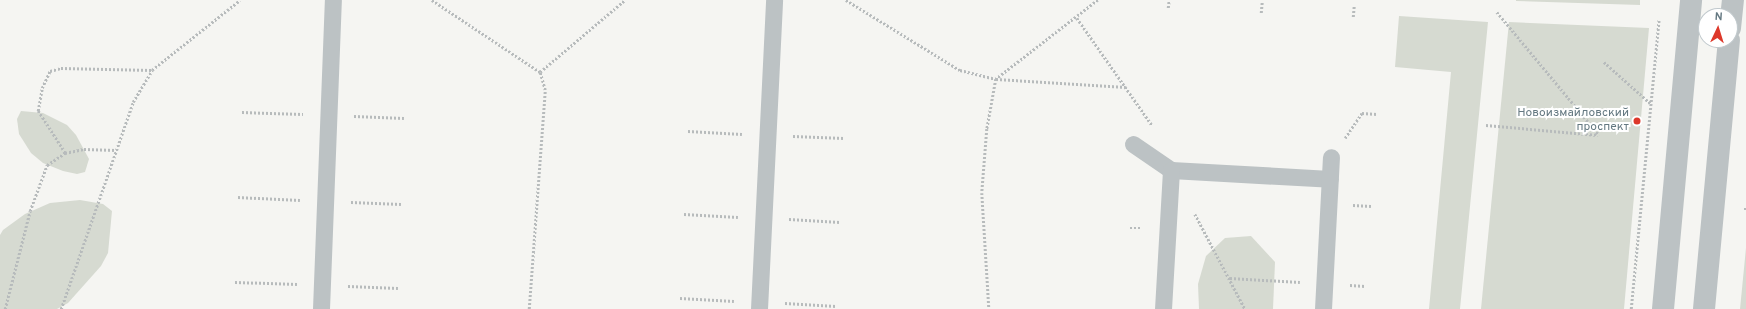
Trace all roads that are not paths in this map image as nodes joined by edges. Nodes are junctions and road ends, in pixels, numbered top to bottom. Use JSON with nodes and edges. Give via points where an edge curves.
{"nodes":[{"id":1,"x":333,"y":0,"type":"edge"},
{"id":2,"x":774,"y":0,"type":"edge"},
{"id":3,"x":1691,"y":0,"type":"edge"},
{"id":4,"x":1728,"y":48,"type":"edge"},
{"id":5,"x":1133,"y":144,"type":"dead end"},
{"id":6,"x":1331,"y":157,"type":"road end"},
{"id":7,"x":1170,"y":170,"type":"junction"},
{"id":8,"x":1330,"y":179,"type":"junction"},
{"id":9,"x":321,"y":309,"type":"edge"},
{"id":10,"x":759,"y":309,"type":"edge"},
{"id":11,"x":1163,"y":309,"type":"edge"},
{"id":12,"x":1323,"y":309,"type":"edge"},
{"id":13,"x":1663,"y":309,"type":"edge"},
{"id":14,"x":1704,"y":309,"type":"edge"}],
"edges":[{"from":1,"to":9,"type":"lane"},
{"from":2,"to":10,"type":"lane"},
{"from":3,"to":13,"type":"street"},
{"from":4,"to":14,"type":"street"},
{"from":5,"to":7,"type":"lane"},
{"from":6,"to":8,"type":"lane"},
{"from":7,"to":8,"type":"lane"},
{"from":7,"to":11,"type":"lane"},
{"from":8,"to":12,"type":"lane"}]}
